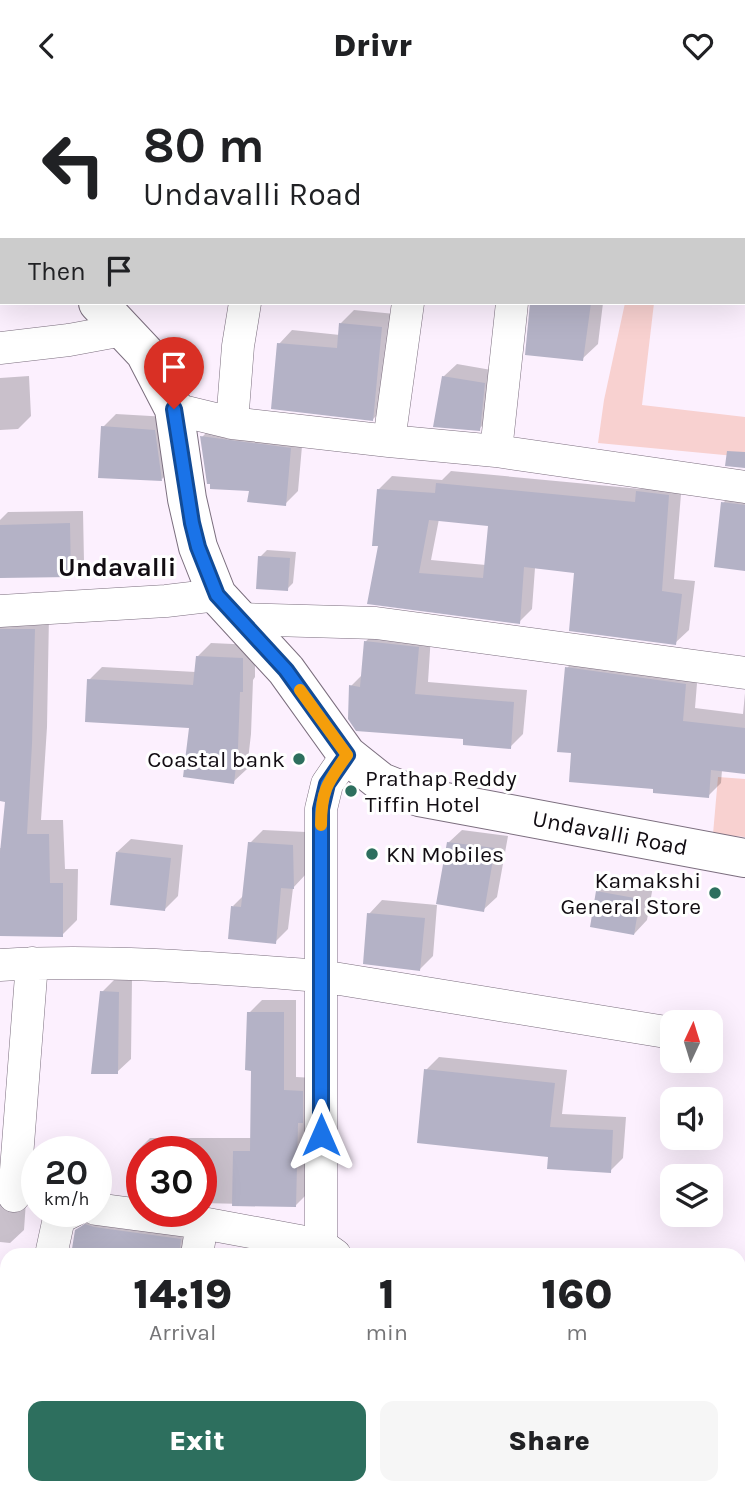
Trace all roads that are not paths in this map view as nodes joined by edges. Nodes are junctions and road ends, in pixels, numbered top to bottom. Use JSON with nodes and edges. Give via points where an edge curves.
{"nodes":[{"id":1,"x":245,"y":305,"type":"edge"},
{"id":2,"x":408,"y":305,"type":"edge"},
{"id":3,"x":512,"y":305,"type":"edge"},
{"id":4,"x":110,"y":316,"type":"edge"},
{"id":5,"x":0,"y":348,"type":"edge"},
{"id":6,"x":174,"y":409,"type":"junction"},
{"id":7,"x":232,"y":422,"type":"junction"},
{"id":8,"x":388,"y":441,"type":"junction"},
{"id":9,"x":496,"y":451,"type":"junction"},
{"id":10,"x":745,"y":487,"type":"edge"},
{"id":11,"x":227,"y":607,"type":"junction"},
{"id":12,"x":0,"y":611,"type":"edge"},
{"id":13,"x":745,"y":673,"type":"edge"},
{"id":14,"x":347,"y":755,"type":"junction"},
{"id":15,"x":745,"y":859,"type":"edge"},
{"id":16,"x":32,"y":963,"type":"junction"},
{"id":17,"x":0,"y":965,"type":"edge"},
{"id":18,"x":321,"y":976,"type":"junction"},
{"id":19,"x":660,"y":1031,"type":"edge"},
{"id":20,"x":15,"y":1196,"type":"dead end"},
{"id":21,"x":217,"y":1226,"type":"edge"},
{"id":22,"x":57,"y":1227,"type":"edge"},
{"id":23,"x":201,"y":1227,"type":"edge"},
{"id":24,"x":53,"y":1248,"type":"edge"},
{"id":25,"x":198,"y":1248,"type":"edge"},
{"id":26,"x":319,"y":1248,"type":"edge"},
{"id":27,"x":328,"y":1248,"type":"edge"}],
"edges":[{"from":1,"to":7,"type":"street"},
{"from":2,"to":8,"type":"street"},
{"from":3,"to":9,"type":"street"},
{"from":4,"to":5,"type":"street","via":[[69,340]]},
{"from":4,"to":6,"type":"main road","name":"Undavalli Road","via":[[145,353]]},
{"from":6,"to":7,"type":"street"},
{"from":6,"to":11,"type":"main road","name":"Undavalli Road","via":[[198,547]]},
{"from":7,"to":8,"type":"street"},
{"from":8,"to":9,"type":"street"},
{"from":9,"to":10,"type":"street"},
{"from":11,"to":12,"type":"street","via":[[166,601]]},
{"from":11,"to":13,"type":"street"},
{"from":11,"to":14,"type":"main road","name":"Undavalli Road","via":[[286,670]]},
{"from":14,"to":15,"type":"main road","name":"Undavalli Road","via":[[381,782],[419,797]]},
{"from":14,"to":18,"type":"street","via":[[327,784],[321,809]]},
{"from":16,"to":17,"type":"street"},
{"from":16,"to":18,"type":"street","via":[[199,966]]},
{"from":16,"to":20,"type":"street"},
{"from":18,"to":19,"type":"street"},
{"from":18,"to":27,"type":"street"},
{"from":21,"to":26,"type":"street"},
{"from":22,"to":24,"type":"street"},
{"from":23,"to":25,"type":"street"}]}
